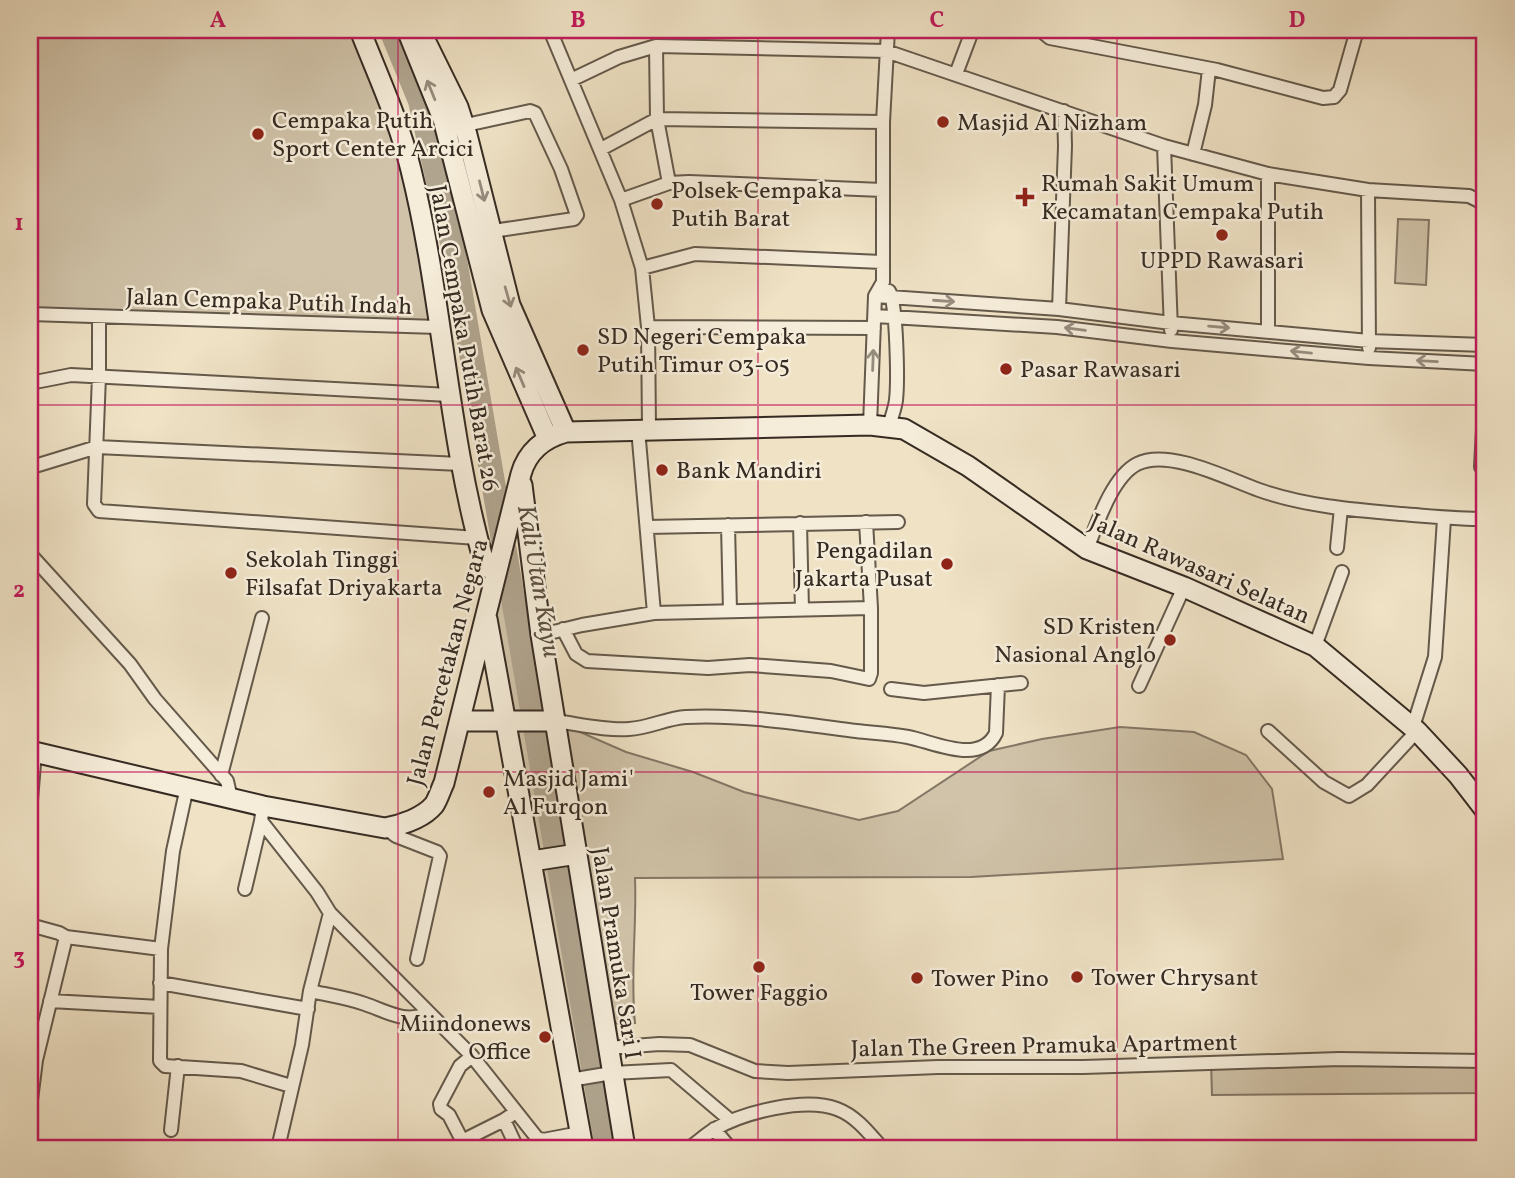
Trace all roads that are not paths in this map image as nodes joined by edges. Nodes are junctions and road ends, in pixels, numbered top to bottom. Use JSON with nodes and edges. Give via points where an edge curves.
{"nodes":[{"id":1,"x":360,"y":30,"type":"edge"},
{"id":2,"x":550,"y":30,"type":"edge"},
{"id":3,"x":888,"y":30,"type":"edge"},
{"id":4,"x":1040,"y":30,"type":"edge"},
{"id":5,"x":1357,"y":30,"type":"edge"},
{"id":6,"x":416,"y":34,"type":"edge"},
{"id":7,"x":971,"y":34,"type":"dead end"},
{"id":8,"x":656,"y":46,"type":"junction"},
{"id":9,"x":886,"y":51,"type":"junction"},
{"id":10,"x":1209,"y":69,"type":"junction"},
{"id":11,"x":956,"y":74,"type":"junction"},
{"id":12,"x":571,"y":80,"type":"junction"},
{"id":13,"x":1064,"y":111,"type":"junction"},
{"id":14,"x":657,"y":119,"type":"junction"},
{"id":15,"x":883,"y":122,"type":"junction"},
{"id":16,"x":455,"y":128,"type":"junction"},
{"id":17,"x":1164,"y":146,"type":"junction"},
{"id":18,"x":601,"y":149,"type":"junction"},
{"id":19,"x":1192,"y":154,"type":"junction"},
{"id":20,"x":1268,"y":174,"type":"junction"},
{"id":21,"x":669,"y":183,"type":"junction"},
{"id":22,"x":882,"y":190,"type":"junction"},
{"id":23,"x":1368,"y":190,"type":"junction"},
{"id":24,"x":621,"y":200,"type":"junction"},
{"id":25,"x":1485,"y":204,"type":"edge"},
{"id":26,"x":492,"y":231,"type":"junction"},
{"id":27,"x":472,"y":236,"type":"junction"},
{"id":28,"x":882,"y":262,"type":"junction"},
{"id":29,"x":642,"y":268,"type":"junction"},
{"id":30,"x":883,"y":282,"type":"junction"},
{"id":31,"x":876,"y":296,"type":"junction"},
{"id":32,"x":893,"y":297,"type":"junction"},
{"id":33,"x":30,"y":307,"type":"edge"},
{"id":34,"x":1059,"y":309,"type":"junction"},
{"id":35,"x":30,"y":314,"type":"edge"},
{"id":36,"x":61,"y":315,"type":"junction"},
{"id":37,"x":99,"y":317,"type":"junction"},
{"id":38,"x":895,"y":317,"type":"junction"},
{"id":39,"x":874,"y":322,"type":"junction"},
{"id":40,"x":1171,"y":323,"type":"junction"},
{"id":41,"x":439,"y":327,"type":"junction"},
{"id":42,"x":648,"y":327,"type":"junction"},
{"id":43,"x":1268,"y":331,"type":"junction"},
{"id":44,"x":1172,"y":341,"type":"junction"},
{"id":45,"x":1368,"y":341,"type":"junction"},
{"id":46,"x":1485,"y":345,"type":"edge"},
{"id":47,"x":1369,"y":358,"type":"junction"},
{"id":48,"x":1485,"y":363,"type":"edge"},
{"id":49,"x":99,"y":376,"type":"junction"},
{"id":50,"x":30,"y":383,"type":"edge"},
{"id":51,"x":1485,"y":392,"type":"edge"},
{"id":52,"x":449,"y":396,"type":"junction"},
{"id":53,"x":888,"y":427,"type":"junction"},
{"id":54,"x":643,"y":429,"type":"junction"},
{"id":55,"x":557,"y":435,"type":"junction"},
{"id":56,"x":97,"y":447,"type":"junction"},
{"id":57,"x":460,"y":464,"type":"junction"},
{"id":58,"x":34,"y":466,"type":"dead end"},
{"id":59,"x":1481,"y":467,"type":"dead end"},
{"id":60,"x":521,"y":474,"type":"junction"},
{"id":61,"x":1341,"y":508,"type":"junction"},
{"id":62,"x":1444,"y":519,"type":"junction"},
{"id":63,"x":1485,"y":519,"type":"edge"},
{"id":64,"x":866,"y":522,"type":"junction"},
{"id":65,"x":898,"y":522,"type":"dead end"},
{"id":66,"x":800,"y":523,"type":"junction"},
{"id":67,"x":728,"y":525,"type":"junction"},
{"id":68,"x":647,"y":527,"type":"junction"},
{"id":69,"x":477,"y":537,"type":"junction"},
{"id":70,"x":1337,"y":548,"type":"dead end"},
{"id":71,"x":1087,"y":549,"type":"junction"},
{"id":72,"x":30,"y":554,"type":"edge"},
{"id":73,"x":495,"y":571,"type":"junction"},
{"id":74,"x":1342,"y":572,"type":"dead end"},
{"id":75,"x":1184,"y":587,"type":"junction"},
{"id":76,"x":871,"y":608,"type":"junction"},
{"id":77,"x":802,"y":610,"type":"junction"},
{"id":78,"x":730,"y":611,"type":"junction"},
{"id":79,"x":654,"y":613,"type":"junction"},
{"id":80,"x":486,"y":614,"type":"junction"},
{"id":81,"x":262,"y":618,"type":"dead end"},
{"id":82,"x":563,"y":629,"type":"junction"},
{"id":83,"x":541,"y":635,"type":"junction"},
{"id":84,"x":1315,"y":646,"type":"junction"},
{"id":85,"x":1021,"y":683,"type":"dead end"},
{"id":86,"x":998,"y":685,"type":"junction"},
{"id":87,"x":1139,"y":686,"type":"dead end"},
{"id":88,"x":891,"y":689,"type":"dead end"},
{"id":89,"x":460,"y":721,"type":"junction"},
{"id":90,"x":552,"y":721,"type":"junction"},
{"id":91,"x":513,"y":722,"type":"junction"},
{"id":92,"x":1415,"y":729,"type":"junction"},
{"id":93,"x":1268,"y":730,"type":"dead end"},
{"id":94,"x":33,"y":752,"type":"edge"},
{"id":95,"x":221,"y":775,"type":"junction"},
{"id":96,"x":187,"y":787,"type":"junction"},
{"id":97,"x":231,"y":798,"type":"junction"},
{"id":98,"x":1485,"y":810,"type":"edge"},
{"id":99,"x":30,"y":813,"type":"edge"},
{"id":100,"x":262,"y":813,"type":"junction"},
{"id":101,"x":386,"y":828,"type":"junction"},
{"id":102,"x":574,"y":854,"type":"junction"},
{"id":103,"x":534,"y":861,"type":"junction"},
{"id":104,"x":245,"y":889,"type":"dead end"},
{"id":105,"x":330,"y":913,"type":"junction"},
{"id":106,"x":30,"y":925,"type":"edge"},
{"id":107,"x":66,"y":937,"type":"junction"},
{"id":108,"x":161,"y":949,"type":"junction"},
{"id":109,"x":417,"y":958,"type":"dead end"},
{"id":110,"x":160,"y":983,"type":"junction"},
{"id":111,"x":310,"y":991,"type":"junction"},
{"id":112,"x":50,"y":1001,"type":"junction"},
{"id":113,"x":160,"y":1007,"type":"junction"},
{"id":114,"x":308,"y":1009,"type":"junction"},
{"id":115,"x":429,"y":1013,"type":"junction"},
{"id":116,"x":608,"y":1048,"type":"junction"},
{"id":117,"x":472,"y":1056,"type":"junction"},
{"id":118,"x":33,"y":1060,"type":"edge"},
{"id":119,"x":1485,"y":1061,"type":"edge"},
{"id":120,"x":178,"y":1066,"type":"junction"},
{"id":121,"x":606,"y":1074,"type":"junction"},
{"id":122,"x":575,"y":1079,"type":"junction"},
{"id":123,"x":291,"y":1086,"type":"junction"},
{"id":124,"x":517,"y":1113,"type":"junction"},
{"id":125,"x":504,"y":1120,"type":"junction"},
{"id":126,"x":731,"y":1121,"type":"junction"},
{"id":127,"x":714,"y":1129,"type":"junction"},
{"id":128,"x":171,"y":1130,"type":"dead end"},
{"id":129,"x":582,"y":1141,"type":"edge"},
{"id":130,"x":30,"y":1142,"type":"edge"},
{"id":131,"x":464,"y":1145,"type":"edge"},
{"id":132,"x":278,"y":1148,"type":"edge"},
{"id":133,"x":517,"y":1148,"type":"edge"},
{"id":134,"x":625,"y":1148,"type":"edge"},
{"id":135,"x":689,"y":1148,"type":"edge"},
{"id":136,"x":730,"y":1148,"type":"edge"},
{"id":137,"x":882,"y":1148,"type":"edge"}],
"edges":[{"from":1,"to":41,"type":"street","name":"Jalan Cempaka Putih Barat 26","via":[[411,168]]},
{"from":2,"to":12,"type":"street"},
{"from":3,"to":9,"type":"street"},
{"from":4,"to":10,"type":"street","via":[[1050,38]]},
{"from":5,"to":10,"type":"street","via":[[1334,97]]},
{"from":6,"to":16,"type":"street"},
{"from":7,"to":11,"type":"street"},
{"from":8,"to":9,"type":"street"},
{"from":8,"to":12,"type":"street","via":[[619,57]]},
{"from":8,"to":14,"type":"street"},
{"from":9,"to":11,"type":"street"},
{"from":9,"to":15,"type":"street"},
{"from":10,"to":19,"type":"street"},
{"from":11,"to":13,"type":"street"},
{"from":12,"to":18,"type":"street"},
{"from":13,"to":17,"type":"street"},
{"from":13,"to":34,"type":"street"},
{"from":14,"to":15,"type":"street"},
{"from":14,"to":18,"type":"street"},
{"from":14,"to":21,"type":"street"},
{"from":15,"to":22,"type":"street"},
{"from":16,"to":26,"type":"street","one_way":true},
{"from":16,"to":26,"type":"street","via":[[530,110],[535,113],[577,215]]},
{"from":16,"to":27,"type":"street"},
{"from":17,"to":19,"type":"street"},
{"from":17,"to":40,"type":"street"},
{"from":18,"to":24,"type":"street"},
{"from":19,"to":20,"type":"street"},
{"from":20,"to":23,"type":"street"},
{"from":20,"to":43,"type":"street"},
{"from":21,"to":22,"type":"street"},
{"from":21,"to":24,"type":"street"},
{"from":22,"to":28,"type":"street"},
{"from":23,"to":25,"type":"street","via":[[1469,196]]},
{"from":23,"to":45,"type":"street"},
{"from":24,"to":29,"type":"street"},
{"from":26,"to":27,"type":"street"},
{"from":26,"to":55,"type":"street","one_way":true,"via":[[510,305]]},
{"from":55,"to":27,"type":"street","one_way":true,"via":[[492,310]]},
{"from":28,"to":29,"type":"street","via":[[695,254]]},
{"from":28,"to":30,"type":"street"},
{"from":29,"to":42,"type":"street"},
{"from":30,"to":31,"type":"street"},
{"from":30,"to":32,"type":"street"},
{"from":31,"to":32,"type":"street"},
{"from":31,"to":39,"type":"street"},
{"from":32,"to":34,"type":"street","one_way":true},
{"from":32,"to":38,"type":"street"},
{"from":33,"to":36,"type":"street"},
{"from":34,"to":40,"type":"street"},
{"from":35,"to":36,"type":"street","name":"Jalan Cempaka Putih Indah"},
{"from":36,"to":37,"type":"street","name":"Jalan Cempaka Putih Indah"},
{"from":37,"to":41,"type":"street","name":"Jalan Cempaka Putih Indah"},
{"from":37,"to":49,"type":"street","name":"Jalan Cempaka Putih Indah"},
{"from":38,"to":39,"type":"street"},
{"from":44,"to":38,"type":"street","one_way":true,"via":[[1057,327]]},
{"from":38,"to":53,"type":"street","via":[[896,400]]},
{"from":39,"to":42,"type":"street"},
{"from":53,"to":39,"type":"street","one_way":true},
{"from":40,"to":43,"type":"street","one_way":true},
{"from":40,"to":44,"type":"street"},
{"from":41,"to":52,"type":"street","name":"Jalan Cempaka Putih Barat 26"},
{"from":42,"to":54,"type":"street"},
{"from":43,"to":45,"type":"street"},
{"from":47,"to":44,"type":"street","one_way":true},
{"from":45,"to":46,"type":"street"},
{"from":45,"to":47,"type":"street"},
{"from":48,"to":47,"type":"street","one_way":true},
{"from":49,"to":50,"type":"street","via":[[71,375]]},
{"from":49,"to":52,"type":"street"},
{"from":49,"to":56,"type":"street","name":"Jalan Cempaka Putih Indah"},
{"from":51,"to":59,"type":"street"},
{"from":52,"to":57,"type":"street","name":"Jalan Cempaka Putih Barat 26"},
{"from":53,"to":54,"type":"street"},
{"from":53,"to":71,"type":"street","name":"Jalan Rawasari Selatan","via":[[968,466]]},
{"from":54,"to":55,"type":"street"},
{"from":54,"to":68,"type":"street"},
{"from":55,"to":60,"type":"street","name":"Jalan Percetakan Negara","via":[[526,458]]},
{"from":56,"to":57,"type":"street"},
{"from":56,"to":58,"type":"street"},
{"from":56,"to":69,"type":"street","name":"Jalan Cempaka Putih Indah","via":[[94,504],[102,512]]},
{"from":57,"to":69,"type":"street","name":"Jalan Cempaka Putih Barat 26"},
{"from":60,"to":73,"type":"street","name":"Jalan Percetakan Negara"},
{"from":60,"to":83,"type":"street","name":"Jalan Pramuka Sari I"},
{"from":61,"to":62,"type":"street"},
{"from":61,"to":70,"type":"street"},
{"from":61,"to":71,"type":"street","via":[[1264,492],[1194,466],[1157,458],[1139,463],[1120,478]]},
{"from":62,"to":63,"type":"street"},
{"from":62,"to":92,"type":"street","via":[[1435,657]]},
{"from":64,"to":65,"type":"street"},
{"from":64,"to":66,"type":"street"},
{"from":64,"to":76,"type":"street"},
{"from":66,"to":67,"type":"street"},
{"from":66,"to":77,"type":"street"},
{"from":67,"to":68,"type":"street"},
{"from":67,"to":78,"type":"street"},
{"from":68,"to":79,"type":"street"},
{"from":69,"to":73,"type":"street","name":"Jalan Cempaka Putih Barat 26","via":[[485,566]]},
{"from":71,"to":75,"type":"street","name":"Jalan Rawasari Selatan"},
{"from":72,"to":95,"type":"street","via":[[108,638]]},
{"from":73,"to":80,"type":"street","name":"Jalan Percetakan Negara"},
{"from":74,"to":84,"type":"street"},
{"from":75,"to":84,"type":"street","name":"Jalan Rawasari Selatan"},
{"from":75,"to":87,"type":"street"},
{"from":76,"to":77,"type":"street"},
{"from":76,"to":82,"type":"street","via":[[869,679],[831,671],[750,665],[698,668],[587,661],[576,654]]},
{"from":77,"to":78,"type":"street"},
{"from":78,"to":79,"type":"street"},
{"from":79,"to":82,"type":"street"},
{"from":80,"to":89,"type":"street","name":"Jalan Percetakan Negara"},
{"from":80,"to":91,"type":"street"},
{"from":81,"to":95,"type":"street"},
{"from":82,"to":83,"type":"street"},
{"from":83,"to":90,"type":"street","name":"Jalan Pramuka Sari I"},
{"from":84,"to":92,"type":"street","name":"Jalan Rawasari Selatan"},
{"from":85,"to":86,"type":"street"},
{"from":86,"to":88,"type":"street","via":[[924,693]]},
{"from":86,"to":90,"type":"street","via":[[996,733],[981,748],[971,749],[785,722],[684,717],[629,729]]},
{"from":89,"to":91,"type":"street"},
{"from":89,"to":101,"type":"street","name":"Jalan Percetakan Negara","via":[[444,783],[433,806]]},
{"from":90,"to":91,"type":"street"},
{"from":90,"to":102,"type":"street","name":"Jalan Pramuka Sari I"},
{"from":91,"to":103,"type":"street"},
{"from":92,"to":93,"type":"street","via":[[1367,785],[1349,796],[1324,782]]},
{"from":92,"to":98,"type":"street","name":"Jalan Rawasari Selatan"},
{"from":94,"to":96,"type":"street"},
{"from":94,"to":99,"type":"street"},
{"from":95,"to":97,"type":"street","via":[[230,786]]},
{"from":96,"to":97,"type":"street"},
{"from":96,"to":108,"type":"street","via":[[173,850]]},
{"from":97,"to":100,"type":"street"},
{"from":100,"to":101,"type":"street"},
{"from":100,"to":104,"type":"street"},
{"from":100,"to":105,"type":"street"},
{"from":101,"to":109,"type":"street","via":[[440,856]]},
{"from":102,"to":103,"type":"street"},
{"from":102,"to":116,"type":"street","name":"Jalan Pramuka Sari I"},
{"from":103,"to":122,"type":"street"},
{"from":105,"to":111,"type":"street"},
{"from":105,"to":115,"type":"street"},
{"from":106,"to":107,"type":"street"},
{"from":107,"to":108,"type":"street"},
{"from":107,"to":112,"type":"street"},
{"from":108,"to":110,"type":"street"},
{"from":110,"to":113,"type":"street"},
{"from":110,"to":114,"type":"street"},
{"from":111,"to":114,"type":"street"},
{"from":111,"to":115,"type":"street","via":[[364,1003],[401,1018]]},
{"from":112,"to":113,"type":"street"},
{"from":112,"to":118,"type":"street"},
{"from":113,"to":120,"type":"street","via":[[160,1061],[164,1066]]},
{"from":114,"to":123,"type":"street"},
{"from":115,"to":117,"type":"street"},
{"from":116,"to":119,"type":"street","name":"Jalan The Green Pramuka Apartment","via":[[690,1045],[755,1070],[788,1073],[1339,1059]]},
{"from":116,"to":121,"type":"street","name":"Jalan Pramuka Sari I"},
{"from":117,"to":124,"type":"street"},
{"from":117,"to":131,"type":"street","via":[[460,1066],[440,1104]]},
{"from":118,"to":130,"type":"street"},
{"from":120,"to":123,"type":"street","via":[[241,1072]]},
{"from":120,"to":128,"type":"street"},
{"from":121,"to":122,"type":"street"},
{"from":121,"to":126,"type":"street","via":[[671,1070]]},
{"from":121,"to":134,"type":"street","name":"Jalan Pramuka Sari I"},
{"from":122,"to":129,"type":"street"},
{"from":123,"to":132,"type":"street"},
{"from":124,"to":125,"type":"street"},
{"from":124,"to":129,"type":"street","via":[[537,1138]]},
{"from":125,"to":131,"type":"street"},
{"from":125,"to":133,"type":"street"},
{"from":126,"to":127,"type":"street"},
{"from":126,"to":137,"type":"street","via":[[789,1106],[836,1109],[858,1121]]},
{"from":127,"to":135,"type":"street"},
{"from":127,"to":136,"type":"street"}]}
